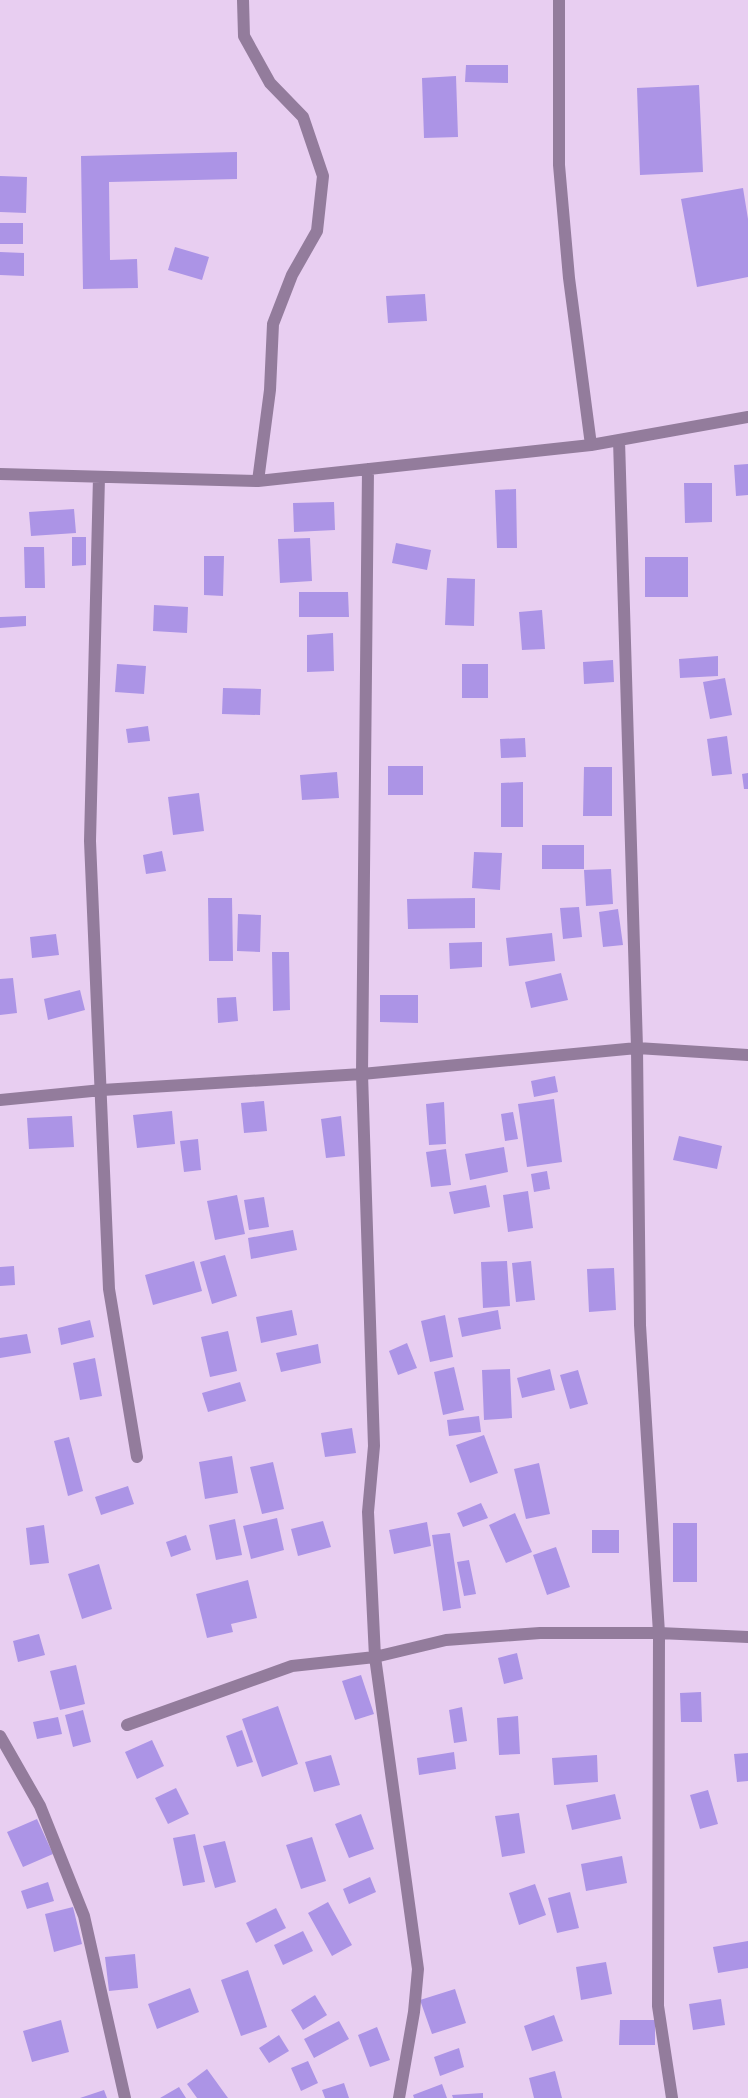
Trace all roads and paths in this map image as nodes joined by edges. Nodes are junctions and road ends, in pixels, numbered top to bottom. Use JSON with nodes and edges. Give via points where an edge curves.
{"nodes":[{"id":1,"x":243,"y":0,"type":"edge"},
{"id":2,"x":559,"y":0,"type":"edge"},
{"id":3,"x":748,"y":417,"type":"edge"},
{"id":4,"x":619,"y":440,"type":"junction"},
{"id":5,"x":592,"y":445,"type":"junction"},
{"id":6,"x":368,"y":469,"type":"junction"},
{"id":7,"x":0,"y":474,"type":"edge"},
{"id":8,"x":99,"y":477,"type":"junction"},
{"id":9,"x":258,"y":481,"type":"junction"},
{"id":10,"x":637,"y":1048,"type":"junction"},
{"id":11,"x":748,"y":1055,"type":"edge"},
{"id":12,"x":362,"y":1074,"type":"junction"},
{"id":13,"x":102,"y":1090,"type":"junction"},
{"id":14,"x":0,"y":1100,"type":"edge"},
{"id":15,"x":137,"y":1457,"type":"dead end"},
{"id":16,"x":659,"y":1633,"type":"junction"},
{"id":17,"x":748,"y":1637,"type":"edge"},
{"id":18,"x":375,"y":1657,"type":"junction"},
{"id":19,"x":127,"y":1725,"type":"dead end"},
{"id":20,"x":0,"y":1736,"type":"edge"},
{"id":21,"x":125,"y":2098,"type":"edge"},
{"id":22,"x":399,"y":2098,"type":"edge"},
{"id":23,"x":672,"y":2098,"type":"edge"}],
"edges":[{"from":1,"to":9,"type":"street","via":[[244,36],[270,83],[304,117],[322,176],[316,231],[292,275],[273,324],[270,390]]},
{"from":2,"to":5,"type":"street","via":[[559,165],[569,278]]},
{"from":3,"to":4,"type":"street"},
{"from":4,"to":5,"type":"street"},
{"from":4,"to":10,"type":"street"},
{"from":5,"to":6,"type":"street"},
{"from":6,"to":9,"type":"street"},
{"from":6,"to":12,"type":"street"},
{"from":7,"to":8,"type":"street"},
{"from":8,"to":9,"type":"street"},
{"from":8,"to":13,"type":"street","via":[[90,841]]},
{"from":10,"to":11,"type":"street"},
{"from":10,"to":12,"type":"street"},
{"from":10,"to":16,"type":"street","via":[[640,1325]]},
{"from":12,"to":13,"type":"street"},
{"from":12,"to":18,"type":"street","via":[[374,1446],[368,1512]]},
{"from":13,"to":14,"type":"street"},
{"from":13,"to":15,"type":"street","via":[[108,1289]]},
{"from":16,"to":17,"type":"street"},
{"from":16,"to":18,"type":"street","via":[[540,1633],[446,1640]]},
{"from":16,"to":23,"type":"street","via":[[658,2006]]},
{"from":18,"to":19,"type":"street","via":[[292,1666]]},
{"from":18,"to":22,"type":"street","via":[[418,1969]]},
{"from":20,"to":21,"type":"street","via":[[40,1806],[84,1916]]}]}
